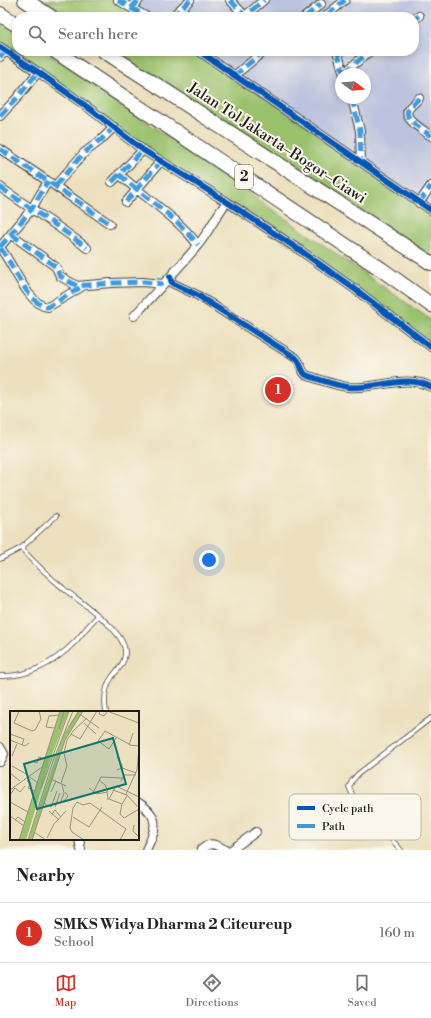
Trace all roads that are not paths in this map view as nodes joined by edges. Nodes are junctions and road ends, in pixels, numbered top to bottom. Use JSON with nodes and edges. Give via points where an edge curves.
{"nodes":[{"id":1,"x":25,"y":0,"type":"edge"},
{"id":2,"x":118,"y":0,"type":"edge"},
{"id":3,"x":139,"y":0,"type":"edge"},
{"id":4,"x":190,"y":0,"type":"edge"},
{"id":5,"x":230,"y":0,"type":"edge"},
{"id":6,"x":264,"y":0,"type":"edge"},
{"id":7,"x":345,"y":0,"type":"edge"},
{"id":8,"x":321,"y":2,"type":"edge"},
{"id":9,"x":130,"y":8,"type":"junction"},
{"id":10,"x":43,"y":12,"type":"edge"},
{"id":11,"x":138,"y":12,"type":"edge"},
{"id":12,"x":177,"y":12,"type":"edge"},
{"id":13,"x":241,"y":12,"type":"edge"},
{"id":14,"x":250,"y":12,"type":"edge"},
{"id":15,"x":310,"y":12,"type":"edge"},
{"id":16,"x":325,"y":12,"type":"edge"},
{"id":17,"x":332,"y":12,"type":"edge"},
{"id":18,"x":0,"y":14,"type":"edge"},
{"id":19,"x":12,"y":22,"type":"edge"},
{"id":20,"x":2,"y":52,"type":"edge"},
{"id":21,"x":62,"y":56,"type":"edge"},
{"id":22,"x":112,"y":56,"type":"edge"},
{"id":23,"x":206,"y":56,"type":"edge"},
{"id":24,"x":258,"y":56,"type":"edge"},
{"id":25,"x":339,"y":56,"type":"edge"},
{"id":26,"x":364,"y":56,"type":"edge"},
{"id":27,"x":342,"y":68,"type":"edge"},
{"id":28,"x":351,"y":68,"type":"edge"},
{"id":29,"x":38,"y":72,"type":"junction"},
{"id":30,"x":234,"y":76,"type":"junction"},
{"id":31,"x":419,"y":98,"type":"dead end"},
{"id":32,"x":353,"y":104,"type":"edge"},
{"id":33,"x":0,"y":116,"type":"edge"},
{"id":34,"x":114,"y":127,"type":"junction"},
{"id":35,"x":431,"y":136,"type":"edge"},
{"id":36,"x":0,"y":149,"type":"edge"},
{"id":37,"x":144,"y":150,"type":"junction"},
{"id":38,"x":161,"y":161,"type":"junction"},
{"id":39,"x":361,"y":162,"type":"junction"},
{"id":40,"x":119,"y":174,"type":"junction"},
{"id":41,"x":112,"y":182,"type":"dead end"},
{"id":42,"x":52,"y":183,"type":"junction"},
{"id":43,"x":431,"y":186,"type":"edge"},
{"id":44,"x":0,"y":188,"type":"edge"},
{"id":45,"x":136,"y":190,"type":"junction"},
{"id":46,"x":126,"y":202,"type":"dead end"},
{"id":47,"x":227,"y":202,"type":"junction"},
{"id":48,"x":419,"y":203,"type":"junction"},
{"id":49,"x":31,"y":210,"type":"junction"},
{"id":50,"x":431,"y":210,"type":"edge"},
{"id":51,"x":110,"y":224,"type":"dead end"},
{"id":52,"x":3,"y":241,"type":"edge"},
{"id":53,"x":198,"y":244,"type":"junction"},
{"id":54,"x":87,"y":248,"type":"dead end"},
{"id":55,"x":431,"y":264,"type":"edge"},
{"id":56,"x":170,"y":277,"type":"junction"},
{"id":57,"x":163,"y":284,"type":"junction"},
{"id":58,"x":83,"y":286,"type":"junction"},
{"id":59,"x":431,"y":305,"type":"edge"},
{"id":60,"x":134,"y":316,"type":"dead end"},
{"id":61,"x":431,"y":347,"type":"edge"},
{"id":62,"x":431,"y":387,"type":"edge"},
{"id":63,"x":56,"y":516,"type":"dead end"},
{"id":64,"x":20,"y":548,"type":"junction"},
{"id":65,"x":0,"y":559,"type":"edge"},
{"id":66,"x":98,"y":616,"type":"junction"},
{"id":67,"x":0,"y":676,"type":"edge"},
{"id":68,"x":106,"y":711,"type":"edge"},
{"id":69,"x":431,"y":718,"type":"edge"},
{"id":70,"x":0,"y":747,"type":"edge"},
{"id":71,"x":0,"y":762,"type":"edge"},
{"id":72,"x":352,"y":794,"type":"edge"},
{"id":73,"x":139,"y":803,"type":"dead end"},
{"id":74,"x":256,"y":832,"type":"dead end"},
{"id":75,"x":79,"y":840,"type":"edge"},
{"id":76,"x":392,"y":840,"type":"edge"},
{"id":77,"x":81,"y":850,"type":"edge"},
{"id":78,"x":146,"y":850,"type":"edge"},
{"id":79,"x":201,"y":850,"type":"edge"},
{"id":80,"x":226,"y":850,"type":"edge"},
{"id":81,"x":232,"y":850,"type":"edge"},
{"id":82,"x":401,"y":850,"type":"edge"}],
"edges":[{"from":1,"to":10,"type":"highway"},
{"from":2,"to":9,"type":"street"},
{"from":3,"to":9,"type":"street"},
{"from":4,"to":12,"type":"street"},
{"from":5,"to":13,"type":"street"},
{"from":6,"to":14,"type":"street"},
{"from":7,"to":17,"type":"street"},
{"from":8,"to":15,"type":"street"},
{"from":8,"to":16,"type":"street"},
{"from":9,"to":11,"type":"street"},
{"from":18,"to":19,"type":"highway"},
{"from":20,"to":29,"type":"street"},
{"from":21,"to":59,"type":"highway","number":"2"},
{"from":22,"to":55,"type":"highway","name":"Jalan Tol Jakarta–Bogor–Ciawi","number":"2"},
{"from":23,"to":30,"type":"street"},
{"from":24,"to":30,"type":"street"},
{"from":25,"to":27,"type":"street"},
{"from":26,"to":28,"type":"street"},
{"from":29,"to":33,"type":"street"},
{"from":29,"to":34,"type":"street"},
{"from":30,"to":39,"type":"street"},
{"from":31,"to":35,"type":"street","via":[[408,110],[407,115]]},
{"from":32,"to":39,"type":"street","via":[[360,131]]},
{"from":34,"to":37,"type":"street"},
{"from":34,"to":42,"type":"street"},
{"from":36,"to":42,"type":"street"},
{"from":37,"to":38,"type":"street"},
{"from":37,"to":40,"type":"street"},
{"from":38,"to":45,"type":"street"},
{"from":38,"to":47,"type":"street"},
{"from":39,"to":48,"type":"street"},
{"from":40,"to":41,"type":"street"},
{"from":40,"to":45,"type":"street"},
{"from":42,"to":49,"type":"street"},
{"from":42,"to":51,"type":"street"},
{"from":43,"to":48,"type":"street"},
{"from":44,"to":49,"type":"street"},
{"from":45,"to":46,"type":"street"},
{"from":45,"to":53,"type":"street","via":[[187,230]]},
{"from":47,"to":53,"type":"street"},
{"from":47,"to":61,"type":"street","via":[[350,285]]},
{"from":48,"to":50,"type":"street"},
{"from":49,"to":52,"type":"street"},
{"from":49,"to":54,"type":"street"},
{"from":52,"to":58,"type":"street","via":[[56,267],[60,276],[73,285]]},
{"from":52,"to":58,"type":"street","via":[[22,285],[43,306],[48,306]]},
{"from":53,"to":56,"type":"street"},
{"from":56,"to":57,"type":"street"},
{"from":56,"to":62,"type":"street","via":[[172,283],[197,295],[296,358],[306,375],[349,387],[408,381]]},
{"from":57,"to":58,"type":"street","via":[[143,282]]},
{"from":57,"to":60,"type":"street"},
{"from":63,"to":64,"type":"lane"},
{"from":64,"to":65,"type":"lane"},
{"from":64,"to":66,"type":"lane","via":[[65,590]]},
{"from":66,"to":67,"type":"lane","via":[[72,645],[45,666],[17,675]]},
{"from":66,"to":68,"type":"lane","via":[[117,634],[125,650],[123,664],[111,678],[104,698]]},
{"from":69,"to":72,"type":"lane","via":[[358,774],[349,787]]},
{"from":70,"to":71,"type":"street","via":[[4,754]]},
{"from":73,"to":78,"type":"street","via":[[151,812],[155,823],[154,833]]},
{"from":74,"to":81,"type":"street"},
{"from":75,"to":77,"type":"street"},
{"from":76,"to":82,"type":"lane"},
{"from":79,"to":80,"type":"street","via":[[212,844]]}]}
